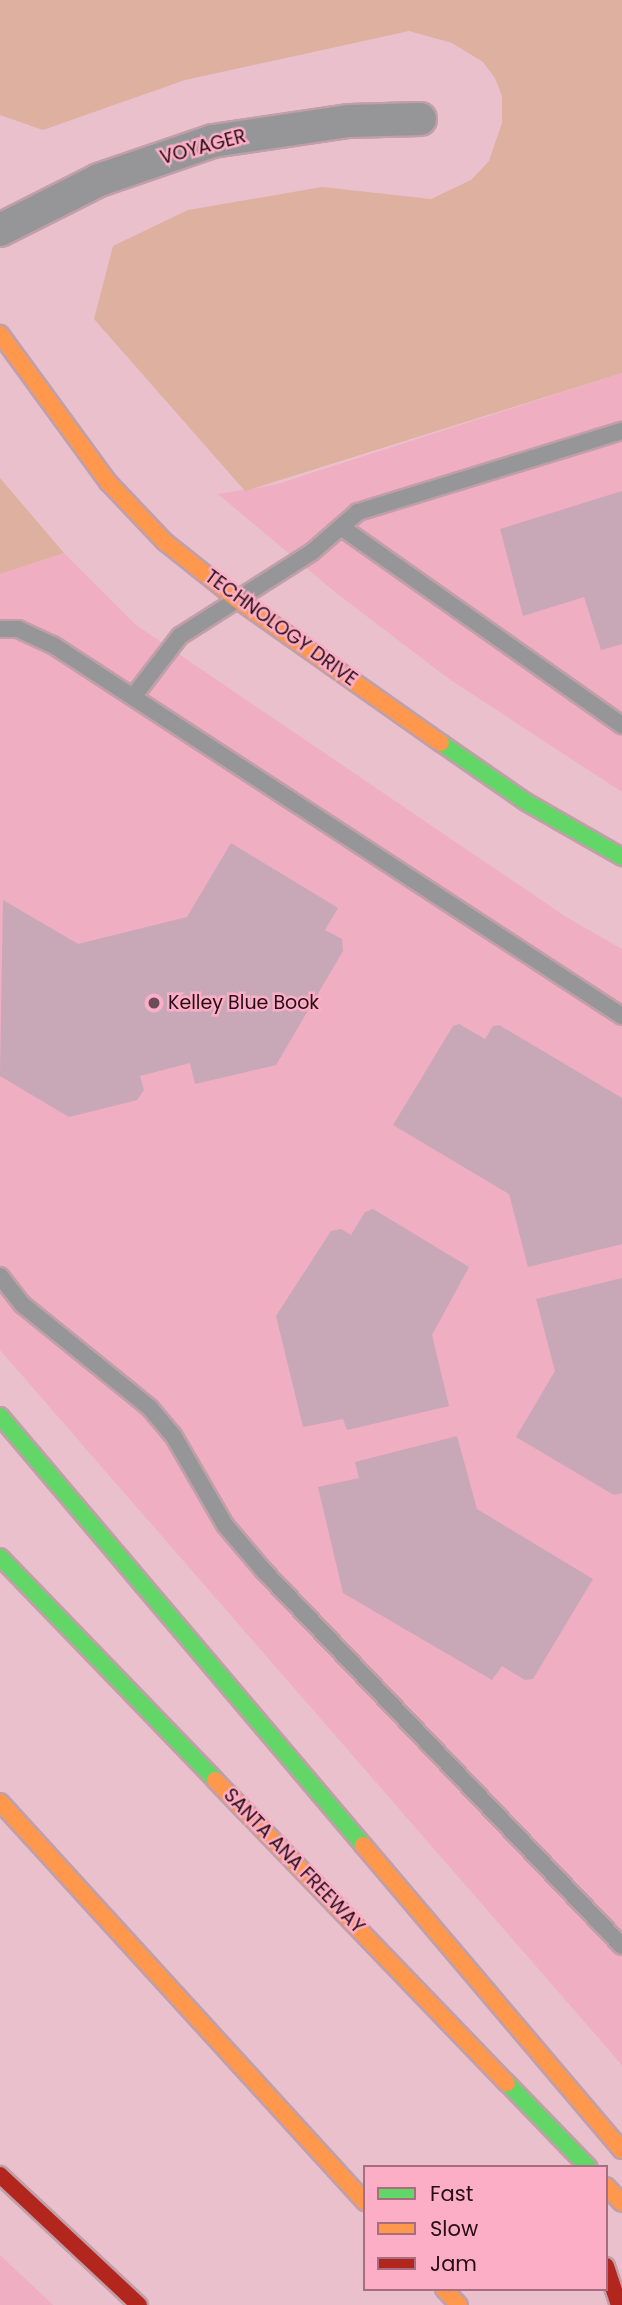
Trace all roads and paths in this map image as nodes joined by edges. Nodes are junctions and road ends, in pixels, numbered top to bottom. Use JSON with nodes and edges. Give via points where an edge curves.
{"nodes":[{"id":1,"x":420,"y":119,"type":"dead end"},
{"id":2,"x":0,"y":230,"type":"edge"},
{"id":3,"x":0,"y":334,"type":"edge"},
{"id":4,"x":622,"y":432,"type":"edge"},
{"id":5,"x":341,"y":527,"type":"junction"},
{"id":6,"x":238,"y":600,"type":"junction"},
{"id":7,"x":0,"y":629,"type":"edge"},
{"id":8,"x":132,"y":697,"type":"junction"},
{"id":9,"x":622,"y":725,"type":"edge"},
{"id":10,"x":622,"y":857,"type":"edge"},
{"id":11,"x":622,"y":1016,"type":"edge"},
{"id":12,"x":0,"y":1276,"type":"edge"},
{"id":13,"x":0,"y":1416,"type":"edge"},
{"id":14,"x":0,"y":1557,"type":"edge"},
{"id":15,"x":0,"y":1802,"type":"edge"},
{"id":16,"x":621,"y":1943,"type":"edge"},
{"id":17,"x":569,"y":2146,"type":"junction"},
{"id":18,"x":622,"y":2150,"type":"edge"},
{"id":19,"x":574,"y":2165,"type":"edge"},
{"id":20,"x":586,"y":2165,"type":"edge"},
{"id":21,"x":0,"y":2175,"type":"edge"},
{"id":22,"x":608,"y":2188,"type":"edge"},
{"id":23,"x":363,"y":2200,"type":"edge"},
{"id":24,"x":622,"y":2203,"type":"edge"},
{"id":25,"x":608,"y":2272,"type":"edge"},
{"id":26,"x":446,"y":2291,"type":"edge"},
{"id":27,"x":139,"y":2305,"type":"edge"},
{"id":28,"x":459,"y":2305,"type":"edge"},
{"id":29,"x":619,"y":2305,"type":"edge"}],
"edges":[{"from":1,"to":2,"type":"street","name":"VOYAGER","via":[[349,121],[213,141],[99,180]]},
{"from":3,"to":6,"type":"main road","name":"TECHNOLOGY DRIVE","via":[[108,482],[165,542]]},
{"from":4,"to":5,"type":"lane","via":[[358,512]]},
{"from":5,"to":6,"type":"lane","via":[[312,552]]},
{"from":5,"to":9,"type":"lane"},
{"from":6,"to":8,"type":"lane","via":[[180,636]]},
{"from":6,"to":10,"type":"main road","name":"TECHNOLOGY DRIVE","via":[[526,802]]},
{"from":7,"to":8,"type":"lane","via":[[18,629],[52,645]]},
{"from":8,"to":11,"type":"lane"},
{"from":12,"to":16,"type":"lane","via":[[23,1306],[150,1408],[173,1436],[225,1525],[264,1572]]},
{"from":13,"to":18,"type":"main road"},
{"from":14,"to":17,"type":"main road","name":"SANTA ANA FREEWAY"},
{"from":15,"to":23,"type":"main road"},
{"from":17,"to":19,"type":"main road"},
{"from":17,"to":20,"type":"main road","name":"SANTA ANA FREEWAY"},
{"from":21,"to":27,"type":"main road"},
{"from":22,"to":24,"type":"main road"},
{"from":25,"to":29,"type":"main road"},
{"from":26,"to":28,"type":"main road"}]}
